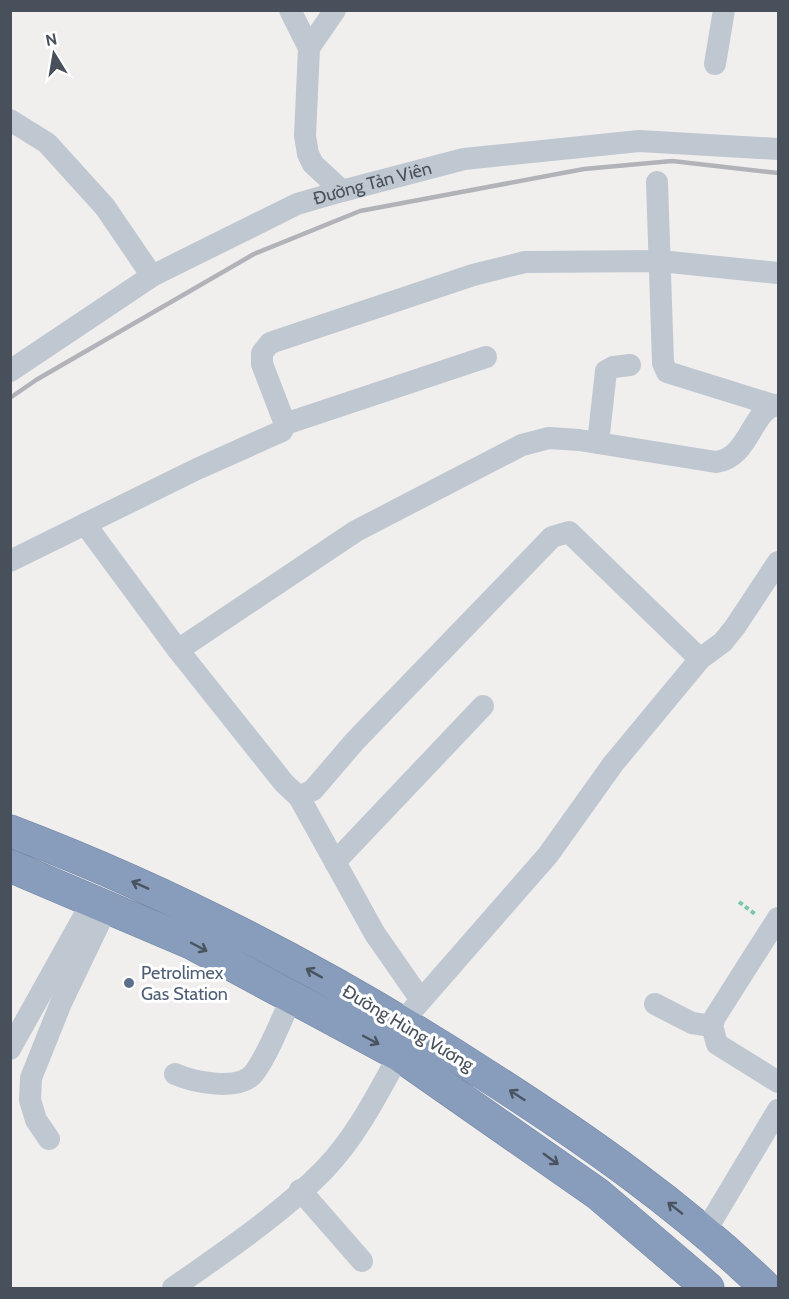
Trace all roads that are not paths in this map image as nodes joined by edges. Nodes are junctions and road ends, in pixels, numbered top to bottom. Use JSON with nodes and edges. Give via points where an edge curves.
{"nodes":[{"id":1,"x":290,"y":10,"type":"edge"},
{"id":2,"x":335,"y":10,"type":"edge"},
{"id":3,"x":724,"y":10,"type":"edge"},
{"id":4,"x":309,"y":48,"type":"junction"},
{"id":5,"x":715,"y":64,"type":"dead end"},
{"id":6,"x":10,"y":120,"type":"edge"},
{"id":7,"x":778,"y":149,"type":"edge"},
{"id":8,"x":657,"y":182,"type":"dead end"},
{"id":9,"x":342,"y":190,"type":"junction"},
{"id":10,"x":660,"y":261,"type":"junction"},
{"id":11,"x":778,"y":273,"type":"edge"},
{"id":12,"x":152,"y":276,"type":"junction"},
{"id":13,"x":486,"y":357,"type":"dead end"},
{"id":14,"x":630,"y":365,"type":"dead end"},
{"id":15,"x":10,"y":371,"type":"edge"},
{"id":16,"x":776,"y":405,"type":"edge"},
{"id":17,"x":285,"y":424,"type":"junction"},
{"id":18,"x":598,"y":443,"type":"junction"},
{"id":19,"x":86,"y":524,"type":"junction"},
{"id":20,"x":10,"y":561,"type":"edge"},
{"id":21,"x":778,"y":562,"type":"edge"},
{"id":22,"x":178,"y":650,"type":"junction"},
{"id":23,"x":700,"y":659,"type":"junction"},
{"id":24,"x":483,"y":706,"type":"dead end"},
{"id":25,"x":299,"y":796,"type":"junction"},
{"id":26,"x":10,"y":831,"type":"edge"},
{"id":27,"x":335,"y":862,"type":"junction"},
{"id":28,"x":10,"y":866,"type":"edge"},
{"id":29,"x":100,"y":903,"type":"junction"},
{"id":30,"x":778,"y":918,"type":"edge"},
{"id":31,"x":292,"y":998,"type":"junction"},
{"id":32,"x":655,"y":1004,"type":"dead end"},
{"id":33,"x":412,"y":1011,"type":"junction"},
{"id":34,"x":712,"y":1026,"type":"junction"},
{"id":35,"x":10,"y":1049,"type":"edge"},
{"id":36,"x":399,"y":1055,"type":"junction"},
{"id":37,"x":175,"y":1074,"type":"dead end"},
{"id":38,"x":778,"y":1082,"type":"edge"},
{"id":39,"x":778,"y":1110,"type":"edge"},
{"id":40,"x":49,"y":1139,"type":"dead end"},
{"id":41,"x":300,"y":1190,"type":"junction"},
{"id":42,"x":705,"y":1232,"type":"junction"},
{"id":43,"x":362,"y":1261,"type":"dead end"},
{"id":44,"x":173,"y":1288,"type":"edge"},
{"id":45,"x":708,"y":1288,"type":"edge"},
{"id":46,"x":766,"y":1288,"type":"edge"}],
"edges":[{"from":1,"to":4,"type":"street"},
{"from":2,"to":4,"type":"street"},
{"from":3,"to":5,"type":"street"},
{"from":4,"to":9,"type":"street","via":[[305,136],[308,154],[313,164]]},
{"from":6,"to":12,"type":"street","via":[[46,143],[98,199]]},
{"from":7,"to":9,"type":"street","name":"Đường Tản Viên","via":[[639,141],[464,159]]},
{"from":8,"to":10,"type":"street"},
{"from":9,"to":12,"type":"street","name":"Đường Tản Viên","via":[[297,204]]},
{"from":10,"to":11,"type":"street"},
{"from":10,"to":16,"type":"street","via":[[663,363],[667,372]]},
{"from":10,"to":17,"type":"street","via":[[525,262],[473,275],[270,342],[262,353],[262,364]]},
{"from":12,"to":15,"type":"street","name":"Đường Tản Viên"},
{"from":13,"to":17,"type":"street"},
{"from":14,"to":18,"type":"street","via":[[606,372]]},
{"from":16,"to":18,"type":"street","via":[[764,413],[728,461]]},
{"from":17,"to":19,"type":"street","via":[[282,431]]},
{"from":18,"to":22,"type":"street","via":[[549,438],[522,445],[356,531]]},
{"from":19,"to":20,"type":"street"},
{"from":19,"to":22,"type":"street"},
{"from":21,"to":23,"type":"street","via":[[723,642]]},
{"from":22,"to":25,"type":"street","via":[[284,783]]},
{"from":23,"to":25,"type":"street","via":[[568,532],[560,533],[355,741],[313,790]]},
{"from":23,"to":33,"type":"street","via":[[613,764],[548,855]]},
{"from":24,"to":27,"type":"street"},
{"from":25,"to":27,"type":"street"},
{"from":33,"to":26,"type":"highway","name":"Đường Hùng Vương","one_way":true,"via":[[205,914]]},
{"from":27,"to":33,"type":"street"},
{"from":28,"to":29,"type":"highway","name":"Đường Hùng Vương"},
{"from":29,"to":31,"type":"highway","name":"Đường Hùng Vương","one_way":true,"via":[[191,943]]},
{"from":29,"to":35,"type":"street"},
{"from":29,"to":40,"type":"street","via":[[31,1078],[30,1100],[36,1120]]},
{"from":30,"to":34,"type":"street"},
{"from":31,"to":36,"type":"highway","name":"Đường Hùng Vương","one_way":true},
{"from":31,"to":37,"type":"street","via":[[254,1075],[239,1082],[199,1083]]},
{"from":32,"to":34,"type":"street","via":[[693,1023]]},
{"from":42,"to":33,"type":"highway","name":"Đường Hùng Vương","one_way":true},
{"from":34,"to":38,"type":"street","via":[[717,1044]]},
{"from":36,"to":41,"type":"street","via":[[367,1115],[325,1169]]},
{"from":36,"to":45,"type":"highway","name":"Đường Hùng Vương","one_way":true,"via":[[598,1194]]},
{"from":39,"to":42,"type":"street"},
{"from":41,"to":43,"type":"street"},
{"from":41,"to":44,"type":"street"},
{"from":42,"to":46,"type":"highway","name":"Đường Hùng Vương"}]}
